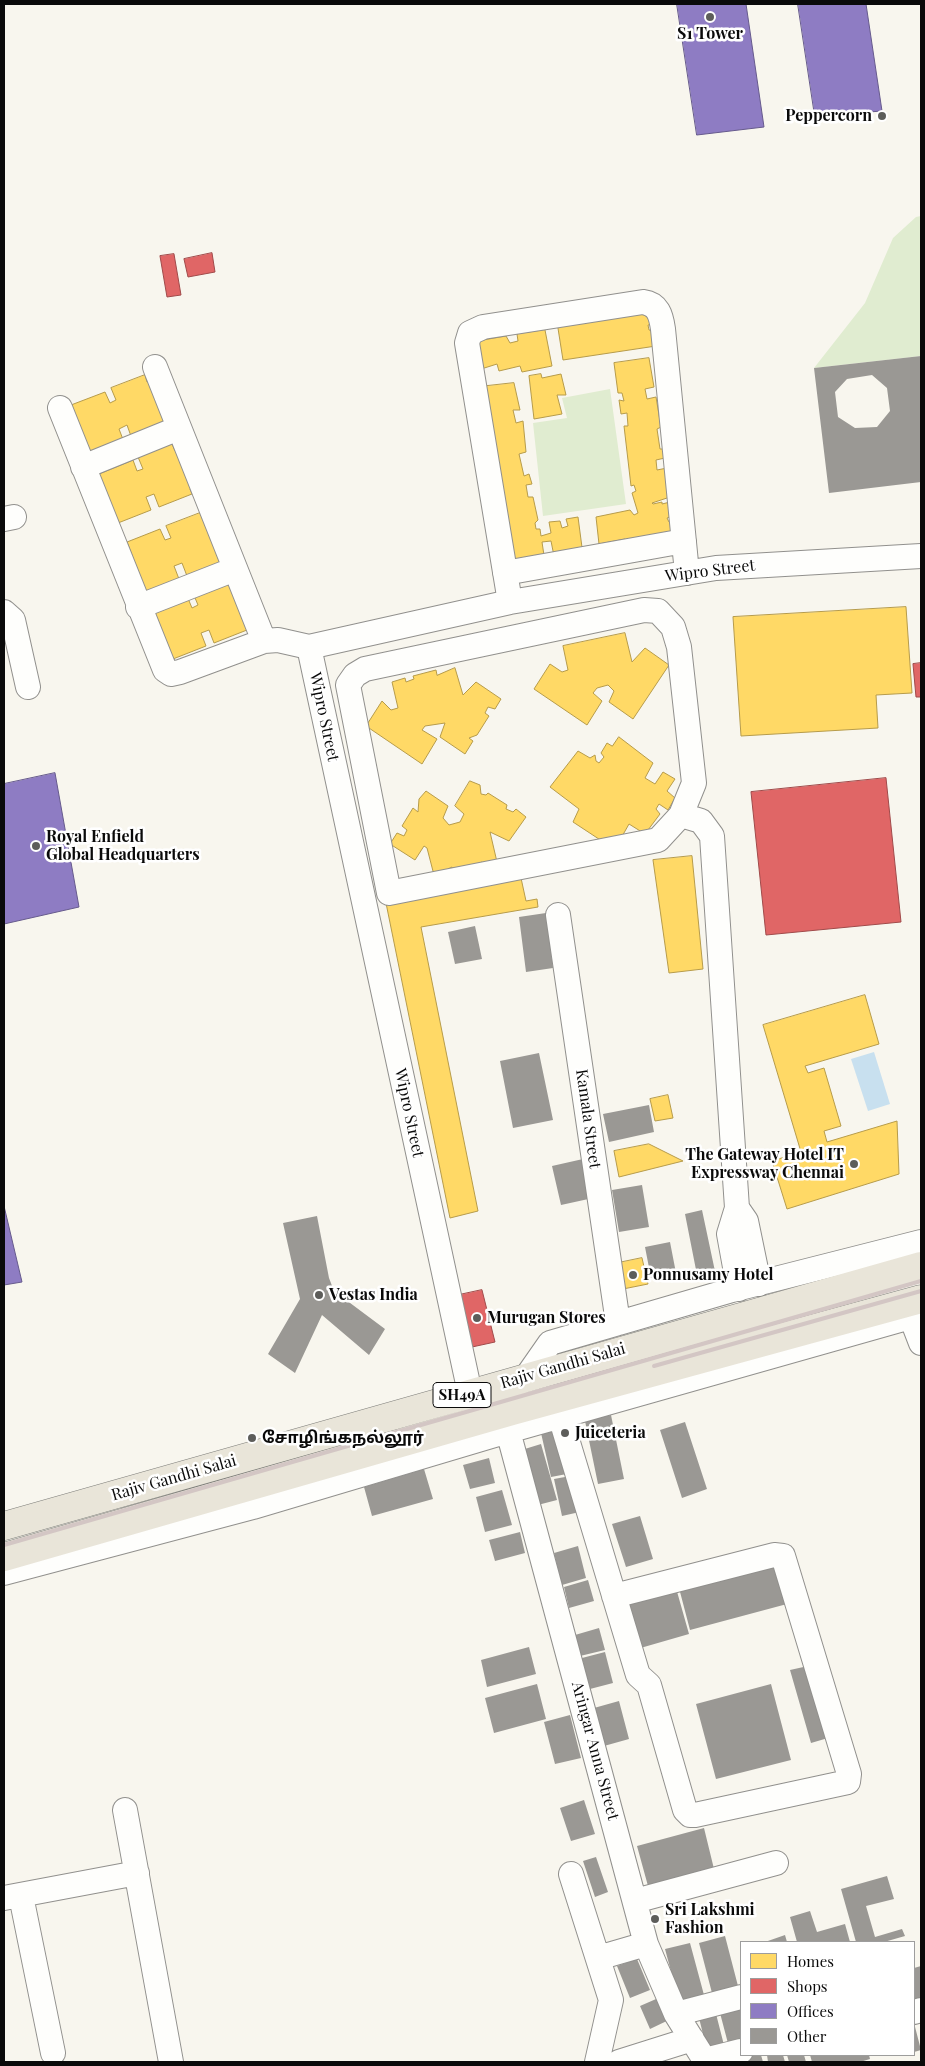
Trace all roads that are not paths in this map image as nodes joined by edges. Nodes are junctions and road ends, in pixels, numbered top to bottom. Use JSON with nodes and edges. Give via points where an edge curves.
{"nodes":[{"id":1,"x":155,"y":367,"type":"dead end"},
{"id":2,"x":60,"y":408,"type":"dead end"},
{"id":3,"x":179,"y":428,"type":"junction"},
{"id":4,"x":84,"y":467,"type":"junction"},
{"id":5,"x":684,"y":541,"type":"junction"},
{"id":6,"x":921,"y":556,"type":"edge"},
{"id":7,"x":235,"y":569,"type":"junction"},
{"id":8,"x":505,"y":573,"type":"junction"},
{"id":9,"x":687,"y":573,"type":"junction"},
{"id":10,"x":510,"y":602,"type":"junction"},
{"id":11,"x":138,"y":606,"type":"junction"},
{"id":12,"x":4,"y":612,"type":"edge"},
{"id":13,"x":264,"y":641,"type":"junction"},
{"id":14,"x":309,"y":647,"type":"junction"},
{"id":15,"x":28,"y":686,"type":"dead end"},
{"id":16,"x":681,"y":815,"type":"junction"},
{"id":17,"x":389,"y":893,"type":"junction"},
{"id":18,"x":363,"y":899,"type":"junction"},
{"id":19,"x":558,"y":915,"type":"dead end"},
{"id":20,"x":921,"y":1242,"type":"edge"},
{"id":21,"x":749,"y":1286,"type":"junction"},
{"id":22,"x":918,"y":1292,"type":"edge"},
{"id":23,"x":880,"y":1317,"type":"junction"},
{"id":24,"x":618,"y":1324,"type":"junction"},
{"id":25,"x":921,"y":1343,"type":"edge"},
{"id":26,"x":527,"y":1376,"type":"junction"},
{"id":27,"x":470,"y":1393,"type":"junction"},
{"id":28,"x":560,"y":1416,"type":"junction"},
{"id":29,"x":508,"y":1431,"type":"junction"},
{"id":30,"x":4,"y":1526,"type":"edge"},
{"id":31,"x":4,"y":1557,"type":"edge"},
{"id":32,"x":4,"y":1574,"type":"edge"},
{"id":33,"x":614,"y":1596,"type":"junction"},
{"id":34,"x":125,"y":1810,"type":"dead end"},
{"id":35,"x":776,"y":1863,"type":"dead end"},
{"id":36,"x":137,"y":1873,"type":"junction"},
{"id":37,"x":571,"y":1874,"type":"dead end"},
{"id":38,"x":12,"y":1897,"type":"edge"},
{"id":39,"x":635,"y":1901,"type":"junction"},
{"id":40,"x":646,"y":1944,"type":"junction"},
{"id":41,"x":598,"y":1958,"type":"junction"},
{"id":42,"x":740,"y":1997,"type":"edge"},
{"id":43,"x":676,"y":2014,"type":"junction"},
{"id":44,"x":692,"y":2039,"type":"junction"},
{"id":45,"x":740,"y":2051,"type":"edge"},
{"id":46,"x":53,"y":2053,"type":"dead end"},
{"id":47,"x":706,"y":2061,"type":"edge"},
{"id":48,"x":170,"y":2062,"type":"edge"},
{"id":49,"x":597,"y":2062,"type":"edge"},
{"id":50,"x":619,"y":2062,"type":"edge"}],
"edges":[{"from":1,"to":3,"type":"street"},
{"from":2,"to":4,"type":"street"},
{"from":3,"to":4,"type":"street"},
{"from":3,"to":7,"type":"street"},
{"from":4,"to":11,"type":"street"},
{"from":5,"to":8,"type":"street"},
{"from":5,"to":8,"type":"street","via":[[663,329],[656,308],[643,302],[483,327],[470,333],[467,343]]},
{"from":5,"to":9,"type":"street"},
{"from":6,"to":9,"type":"street","name":"Wipro Street","via":[[716,568]]},
{"from":7,"to":11,"type":"street"},
{"from":7,"to":13,"type":"street"},
{"from":8,"to":10,"type":"street"},
{"from":9,"to":10,"type":"street","name":"Wipro Street"},
{"from":10,"to":14,"type":"street","name":"Wipro Street"},
{"from":11,"to":13,"type":"street","via":[[165,670],[171,674]]},
{"from":12,"to":15,"type":"street","via":[[12,620]]},
{"from":13,"to":14,"type":"street","via":[[278,640]]},
{"from":14,"to":18,"type":"street","name":"Wipro Street"},
{"from":16,"to":17,"type":"street","via":[[658,840]]},
{"from":16,"to":17,"type":"street","via":[[694,783],[680,657],[673,627],[658,611],[644,610],[365,669],[348,685]]},
{"from":16,"to":21,"type":"street","via":[[701,821],[712,836],[737,1208],[729,1234]]},
{"from":17,"to":18,"type":"street"},
{"from":18,"to":27,"type":"street","name":"Wipro Street"},
{"from":19,"to":24,"type":"street","name":"Kamala Street"},
{"from":20,"to":21,"type":"street"},
{"from":21,"to":24,"type":"street"},
{"from":22,"to":23,"type":"main road","name":"Rajiv Gandhi Salai","number":"SH49A"},
{"from":22,"to":25,"type":"street"},
{"from":22,"to":26,"type":"main road","name":"Rajiv Gandhi Salai","number":"SH49A"},
{"from":23,"to":28,"type":"street"},
{"from":23,"to":31,"type":"main road","name":"Rajiv Gandhi Salai","number":"SH49A","via":[[512,1411]]},
{"from":24,"to":26,"type":"street","via":[[550,1343]]},
{"from":26,"to":27,"type":"main road","name":"Rajiv Gandhi Salai","number":"SH49A"},
{"from":27,"to":30,"type":"main road","name":"Rajiv Gandhi Salai","number":"SH49A"},
{"from":28,"to":29,"type":"street"},
{"from":28,"to":33,"type":"street"},
{"from":29,"to":32,"type":"street","via":[[253,1507]]},
{"from":29,"to":39,"type":"street","name":"Aringar Anna Street"},
{"from":33,"to":33,"type":"street","via":[[638,1675],[649,1685],[683,1806],[690,1814],[848,1782],[849,1774],[783,1556],[774,1555]]},
{"from":34,"to":36,"type":"street"},
{"from":35,"to":39,"type":"street"},
{"from":36,"to":38,"type":"street"},
{"from":36,"to":48,"type":"street"},
{"from":37,"to":41,"type":"street"},
{"from":38,"to":46,"type":"street"},
{"from":39,"to":40,"type":"street","name":"Aringar Anna Street"},
{"from":40,"to":41,"type":"street"},
{"from":40,"to":43,"type":"street","name":"Aringar Anna Street"},
{"from":41,"to":49,"type":"street","via":[[610,2000]]},
{"from":42,"to":43,"type":"street"},
{"from":43,"to":44,"type":"street","name":"Aringar Anna Street"},
{"from":44,"to":47,"type":"street","name":"Aringar Anna Street"},
{"from":44,"to":50,"type":"street"},
{"from":45,"to":47,"type":"street"}]}
